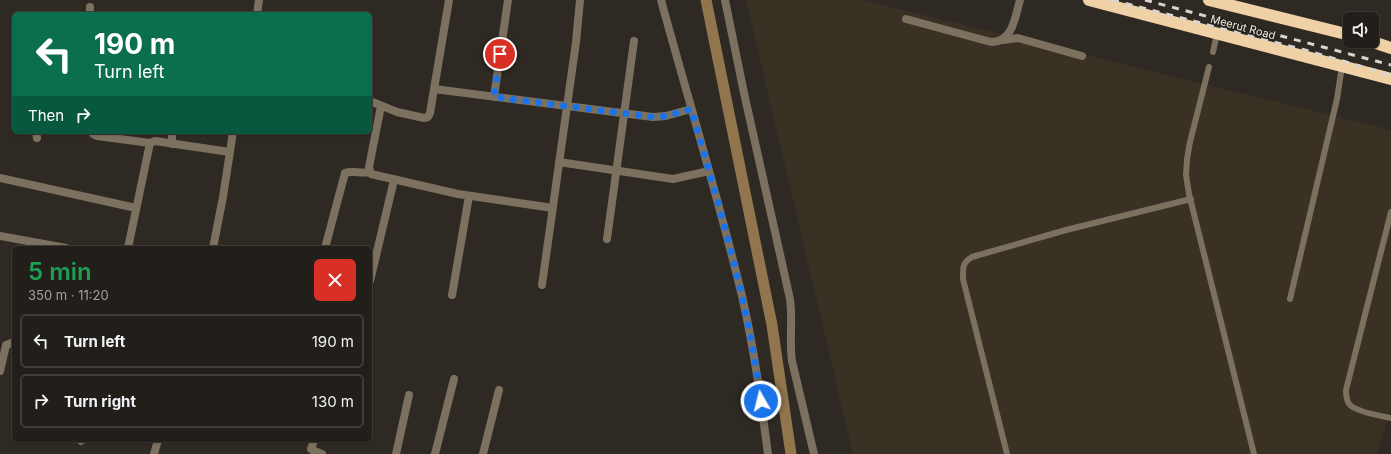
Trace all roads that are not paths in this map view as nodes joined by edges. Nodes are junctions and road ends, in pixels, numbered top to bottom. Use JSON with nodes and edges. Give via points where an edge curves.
{"nodes":[{"id":1,"x":259,"y":0,"type":"edge"},
{"id":2,"x":449,"y":0,"type":"edge"},
{"id":3,"x":508,"y":0,"type":"edge"},
{"id":4,"x":580,"y":0,"type":"edge"},
{"id":5,"x":661,"y":0,"type":"edge"},
{"id":6,"x":725,"y":0,"type":"edge"},
{"id":7,"x":1020,"y":0,"type":"edge"},
{"id":8,"x":1089,"y":0,"type":"edge"},
{"id":9,"x":1209,"y":0,"type":"edge"},
{"id":10,"x":1226,"y":2,"type":"edge"},
{"id":11,"x":257,"y":12,"type":"edge"},
{"id":12,"x":906,"y":19,"type":"dead end"},
{"id":13,"x":1343,"y":33,"type":"edge"},
{"id":14,"x":1217,"y":34,"type":"junction"},
{"id":15,"x":1003,"y":40,"type":"junction"},
{"id":16,"x":634,"y":41,"type":"dead end"},
{"id":17,"x":1379,"y":44,"type":"edge"},
{"id":18,"x":1391,"y":48,"type":"edge"},
{"id":19,"x":1213,"y":52,"type":"dead end"},
{"id":20,"x":1082,"y":56,"type":"dead end"},
{"id":21,"x":1342,"y":66,"type":"junction"},
{"id":22,"x":1209,"y":67,"type":"dead end"},
{"id":23,"x":1391,"y":79,"type":"edge"},
{"id":24,"x":434,"y":89,"type":"junction"},
{"id":25,"x":494,"y":97,"type":"junction"},
{"id":26,"x":372,"y":103,"type":"edge"},
{"id":27,"x":381,"y":106,"type":"junction"},
{"id":28,"x":567,"y":106,"type":"junction"},
{"id":29,"x":691,"y":109,"type":"junction"},
{"id":30,"x":624,"y":114,"type":"junction"},
{"id":31,"x":93,"y":134,"type":"edge"},
{"id":32,"x":172,"y":134,"type":"edge"},
{"id":33,"x":233,"y":134,"type":"edge"},
{"id":34,"x":150,"y":143,"type":"junction"},
{"id":35,"x":172,"y":144,"type":"junction"},
{"id":36,"x":230,"y":152,"type":"junction"},
{"id":37,"x":559,"y":162,"type":"junction"},
{"id":38,"x":617,"y":171,"type":"junction"},
{"id":39,"x":709,"y":171,"type":"junction"},
{"id":40,"x":369,"y":172,"type":"junction"},
{"id":41,"x":0,"y":178,"type":"edge"},
{"id":42,"x":394,"y":180,"type":"junction"},
{"id":43,"x":469,"y":196,"type":"junction"},
{"id":44,"x":1191,"y":199,"type":"junction"},
{"id":45,"x":136,"y":208,"type":"junction"},
{"id":46,"x":553,"y":208,"type":"junction"},
{"id":47,"x":1391,"y":212,"type":"edge"},
{"id":48,"x":1389,"y":231,"type":"edge"},
{"id":49,"x":0,"y":236,"type":"edge"},
{"id":50,"x":607,"y":239,"type":"dead end"},
{"id":51,"x":55,"y":246,"type":"edge"},
{"id":52,"x":128,"y":246,"type":"edge"},
{"id":53,"x":213,"y":246,"type":"edge"},
{"id":54,"x":325,"y":246,"type":"edge"},
{"id":55,"x":372,"y":274,"type":"edge"},
{"id":56,"x":542,"y":285,"type":"dead end"},
{"id":57,"x":452,"y":295,"type":"dead end"},
{"id":58,"x":1290,"y":299,"type":"dead end"},
{"id":59,"x":12,"y":343,"type":"edge"},
{"id":60,"x":0,"y":372,"type":"edge"},
{"id":61,"x":454,"y":380,"type":"dead end"},
{"id":62,"x":499,"y":390,"type":"dead end"},
{"id":63,"x":408,"y":395,"type":"dead end"},
{"id":64,"x":1391,"y":418,"type":"edge"},
{"id":65,"x":157,"y":442,"type":"edge"},
{"id":66,"x":312,"y":443,"type":"edge"},
{"id":67,"x":154,"y":454,"type":"edge"},
{"id":68,"x":306,"y":454,"type":"edge"},
{"id":69,"x":322,"y":454,"type":"edge"},
{"id":70,"x":396,"y":454,"type":"edge"},
{"id":71,"x":435,"y":454,"type":"edge"},
{"id":72,"x":483,"y":454,"type":"edge"},
{"id":73,"x":768,"y":454,"type":"edge"},
{"id":74,"x":814,"y":454,"type":"edge"},
{"id":75,"x":1007,"y":454,"type":"edge"},
{"id":76,"x":1254,"y":454,"type":"edge"}],
"edges":[{"from":1,"to":11,"type":"street"},
{"from":2,"to":24,"type":"street"},
{"from":3,"to":25,"type":"street"},
{"from":4,"to":28,"type":"street"},
{"from":5,"to":29,"type":"street"},
{"from":6,"to":74,"type":"street","via":[[790,299],[790,349]]},
{"from":7,"to":15,"type":"street","via":[[1014,25]]},
{"from":8,"to":14,"type":"highway","name":"Meerut Road"},
{"from":9,"to":10,"type":"highway","name":"Meerut Road"},
{"from":10,"to":13,"type":"highway","name":"Meerut Road"},
{"from":12,"to":15,"type":"street","via":[[991,42]]},
{"from":14,"to":19,"type":"lane"},
{"from":14,"to":21,"type":"highway","name":"Meerut Road"},
{"from":15,"to":20,"type":"street","via":[[1018,38]]},
{"from":16,"to":30,"type":"street"},
{"from":17,"to":18,"type":"highway"},
{"from":21,"to":23,"type":"highway","name":"Meerut Road"},
{"from":21,"to":58,"type":"lane","via":[[1337,99]]},
{"from":22,"to":44,"type":"lane","via":[[1187,159],[1186,175]]},
{"from":24,"to":25,"type":"street"},
{"from":24,"to":27,"type":"street","via":[[428,117],[397,112]]},
{"from":25,"to":28,"type":"street"},
{"from":26,"to":27,"type":"street"},
{"from":27,"to":40,"type":"street"},
{"from":28,"to":30,"type":"street"},
{"from":28,"to":37,"type":"street"},
{"from":29,"to":30,"type":"street","via":[[659,117]]},
{"from":29,"to":39,"type":"street"},
{"from":30,"to":38,"type":"street"},
{"from":31,"to":34,"type":"street"},
{"from":32,"to":35,"type":"street"},
{"from":33,"to":36,"type":"street"},
{"from":34,"to":35,"type":"street","via":[[155,141]]},
{"from":34,"to":45,"type":"street"},
{"from":35,"to":36,"type":"street"},
{"from":36,"to":53,"type":"street"},
{"from":37,"to":38,"type":"street"},
{"from":37,"to":46,"type":"street"},
{"from":38,"to":39,"type":"street","via":[[673,179]]},
{"from":38,"to":50,"type":"street"},
{"from":39,"to":73,"type":"street","via":[[742,296],[758,375]]},
{"from":40,"to":42,"type":"street"},
{"from":40,"to":54,"type":"street","via":[[347,172],[343,176]]},
{"from":41,"to":45,"type":"street"},
{"from":42,"to":43,"type":"street"},
{"from":42,"to":55,"type":"street"},
{"from":43,"to":46,"type":"street"},
{"from":43,"to":57,"type":"street"},
{"from":44,"to":75,"type":"lane","via":[[1066,230],[972,256],[966,261],[963,279]]},
{"from":44,"to":76,"type":"lane"},
{"from":45,"to":52,"type":"street"},
{"from":46,"to":56,"type":"street"},
{"from":47,"to":48,"type":"lane"},
{"from":48,"to":64,"type":"lane","via":[[1346,398],[1356,409]]},
{"from":49,"to":51,"type":"street"},
{"from":59,"to":60,"type":"street","via":[[6,345]]},
{"from":61,"to":71,"type":"street"},
{"from":62,"to":72,"type":"street"},
{"from":63,"to":70,"type":"street"},
{"from":65,"to":67,"type":"street"},
{"from":66,"to":68,"type":"street"},
{"from":66,"to":69,"type":"street","via":[[312,450]]}]}
